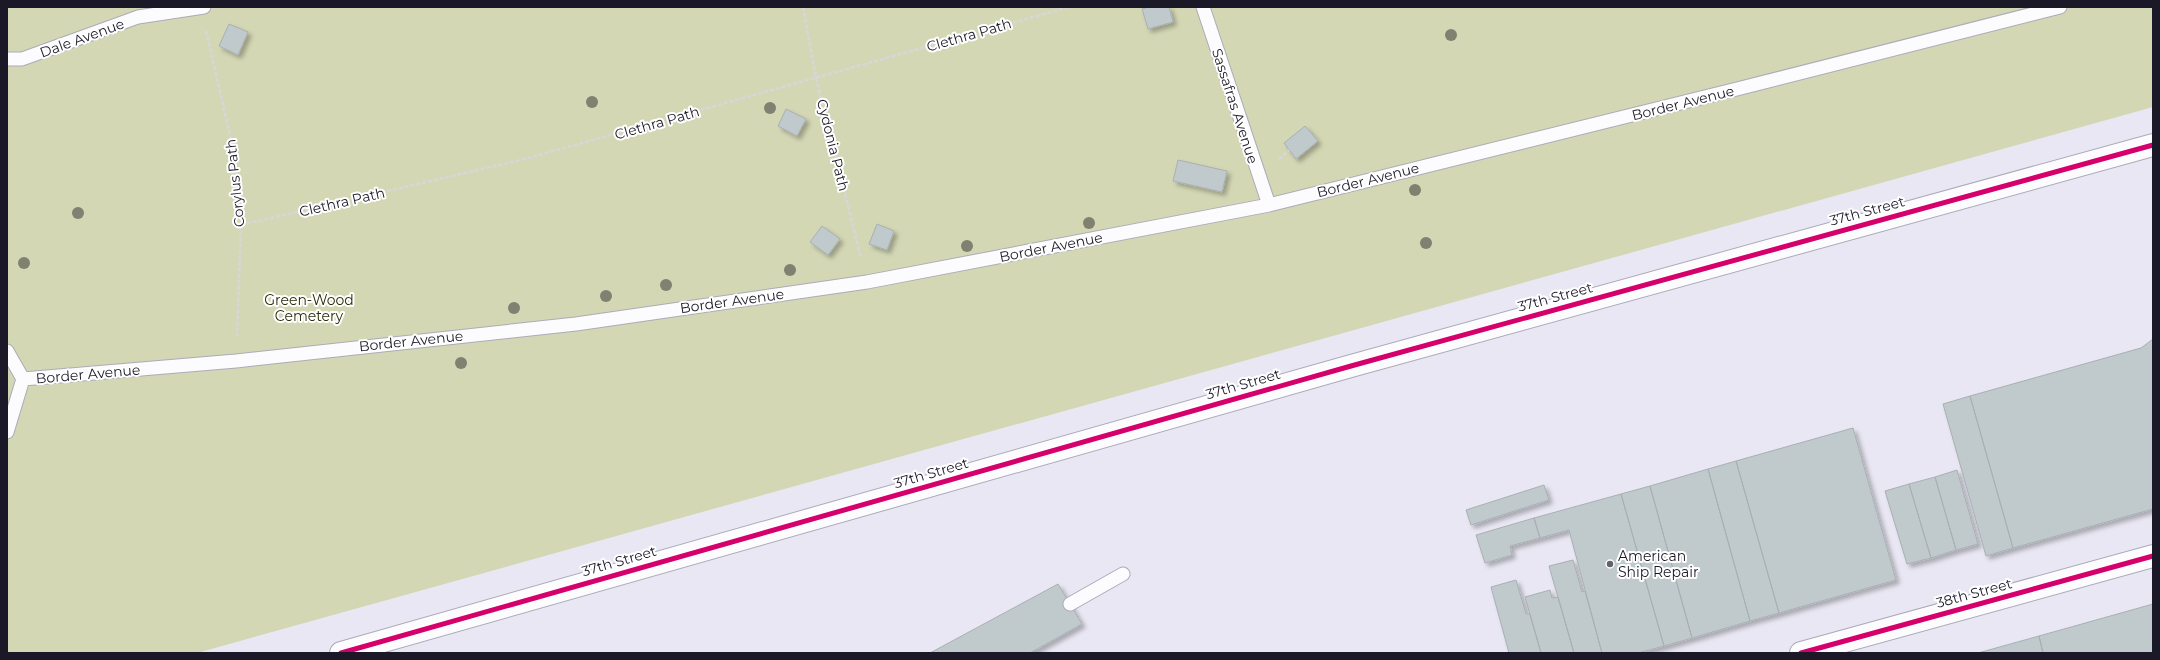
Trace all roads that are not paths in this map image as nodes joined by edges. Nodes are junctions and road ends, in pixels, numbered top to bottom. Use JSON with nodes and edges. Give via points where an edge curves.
{"nodes":[{"id":1,"x":203,"y":7,"type":"edge"},
{"id":2,"x":1203,"y":7,"type":"edge"},
{"id":3,"x":2060,"y":7,"type":"edge"},
{"id":4,"x":7,"y":60,"type":"edge"},
{"id":5,"x":2153,"y":145,"type":"edge"},
{"id":6,"x":1269,"y":205,"type":"junction"},
{"id":7,"x":7,"y":351,"type":"edge"},
{"id":8,"x":23,"y":379,"type":"junction"},
{"id":9,"x":7,"y":432,"type":"edge"},
{"id":10,"x":2153,"y":556,"type":"edge"},
{"id":11,"x":1123,"y":574,"type":"dead end"},
{"id":12,"x":1070,"y":604,"type":"dead end"},
{"id":13,"x":341,"y":653,"type":"edge"},
{"id":14,"x":1801,"y":653,"type":"edge"}],
"edges":[{"from":1,"to":4,"type":"lane","name":"Dale Avenue","via":[[138,17],[22,59]]},
{"from":2,"to":6,"type":"lane","name":"Sassafras Avenue"},
{"from":3,"to":6,"type":"lane","name":"Border Avenue"},
{"from":5,"to":13,"type":"street","name":"37th Street","via":[[1336,370]]},
{"from":6,"to":8,"type":"lane","name":"Border Avenue","via":[[867,282],[576,324],[236,361]]},
{"from":7,"to":8,"type":"lane"},
{"from":8,"to":9,"type":"lane"},
{"from":10,"to":14,"type":"street","name":"38th Street"},
{"from":11,"to":12,"type":"lane"}]}
